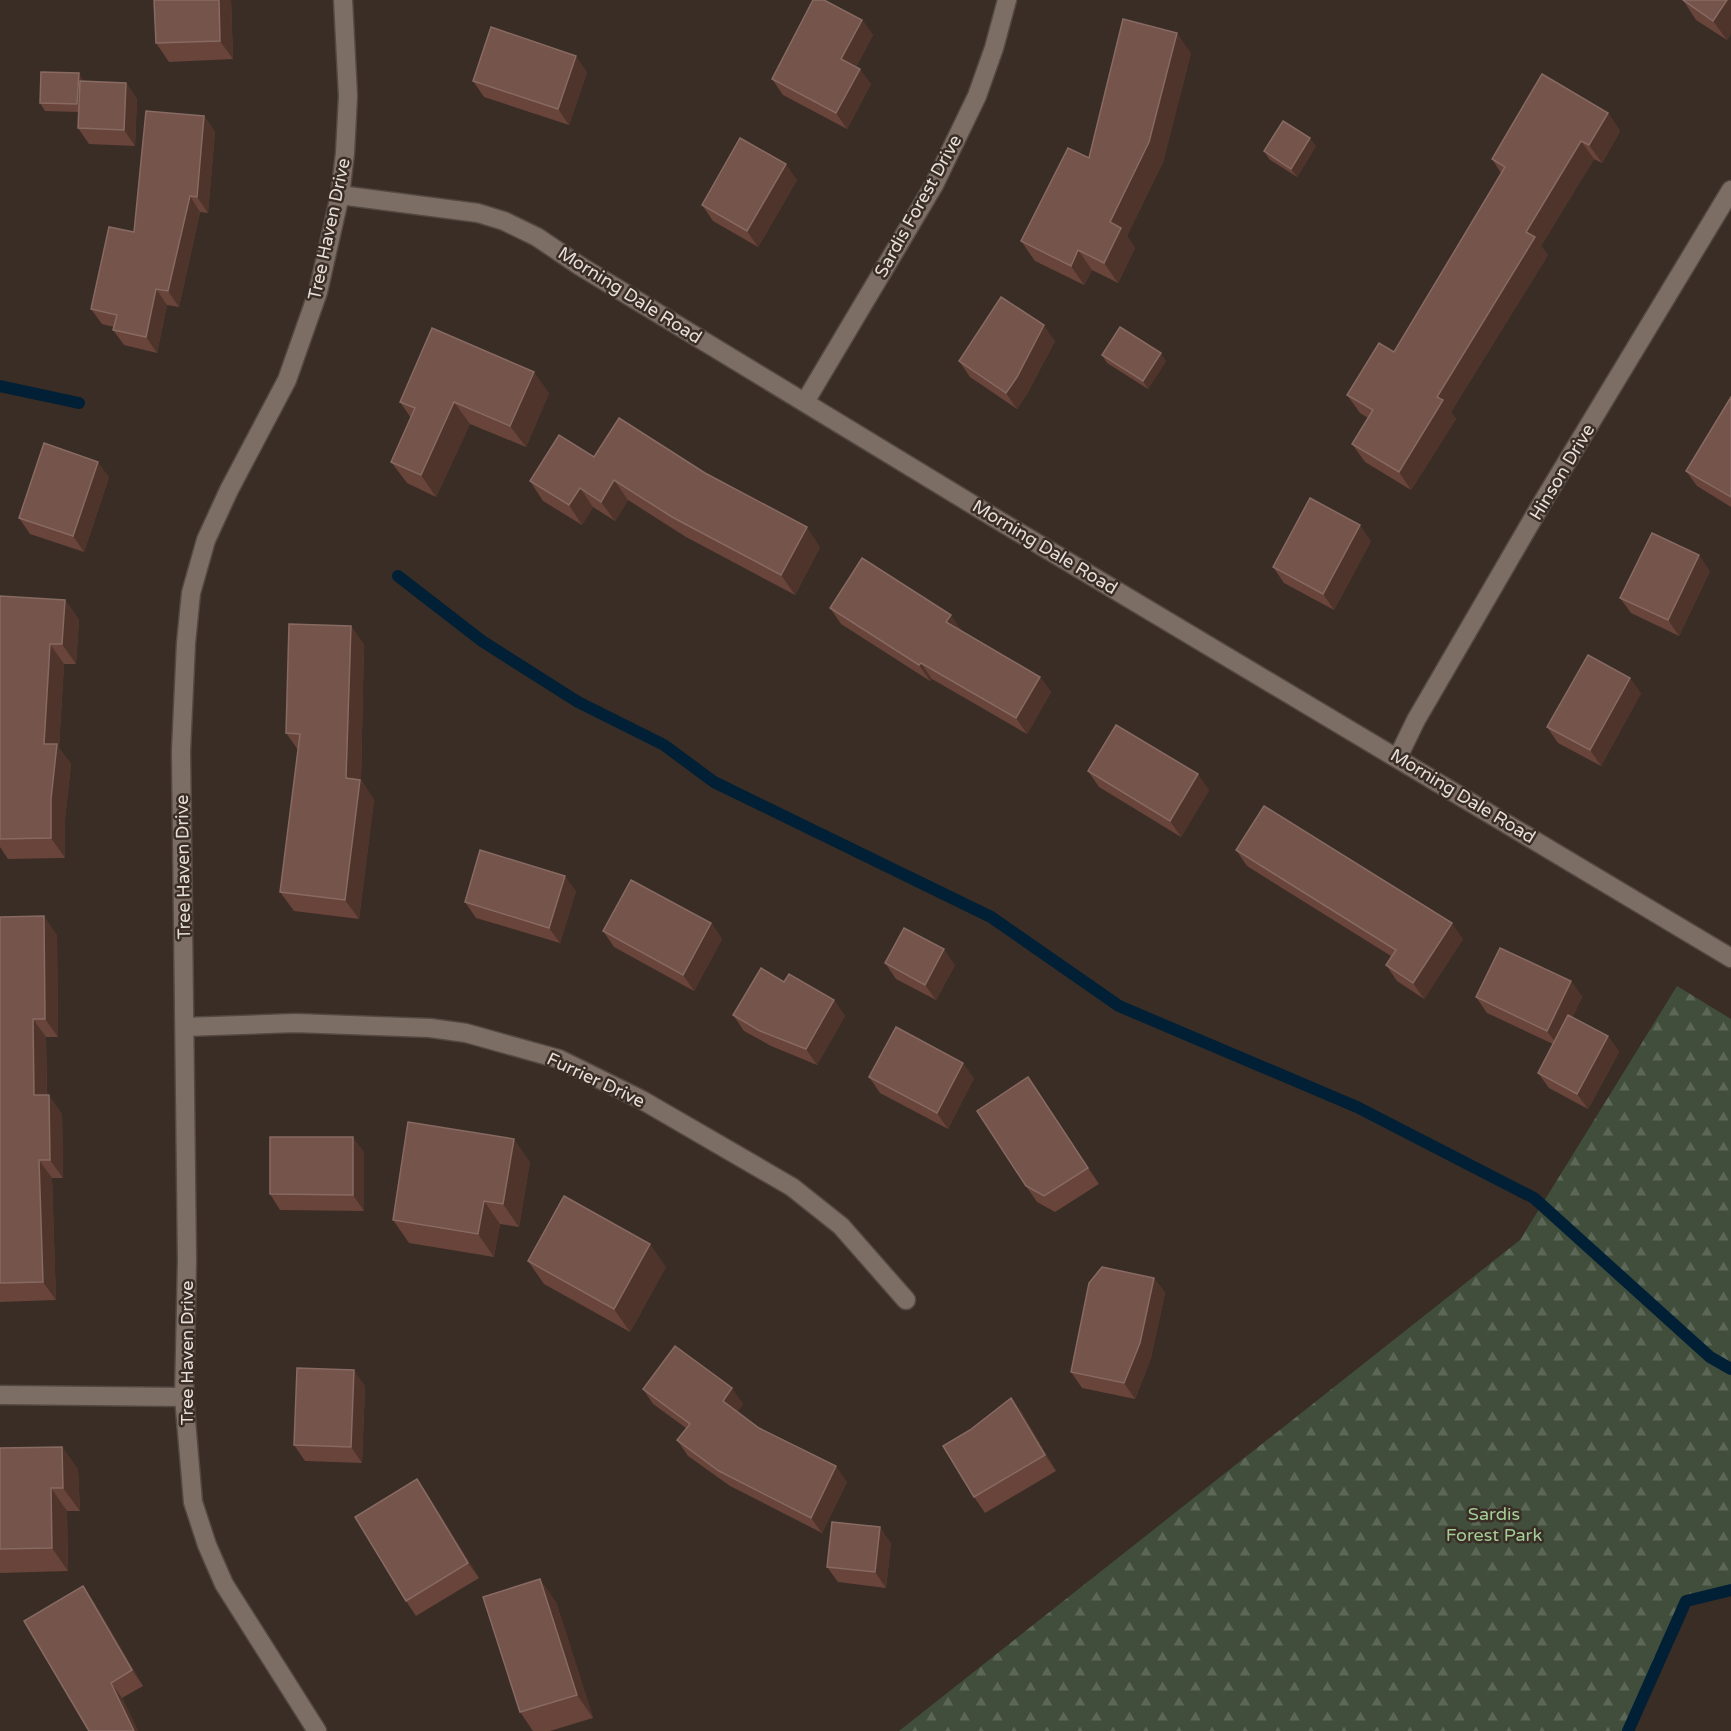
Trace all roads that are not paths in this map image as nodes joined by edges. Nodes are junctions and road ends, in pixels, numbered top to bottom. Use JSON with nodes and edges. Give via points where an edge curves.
{"nodes":[{"id":1,"x":344,"y":0,"type":"edge"},
{"id":2,"x":1007,"y":0,"type":"edge"},
{"id":3,"x":1731,"y":190,"type":"edge"},
{"id":4,"x":340,"y":195,"type":"junction"},
{"id":5,"x":805,"y":402,"type":"junction"},
{"id":6,"x":1398,"y":757,"type":"junction"},
{"id":7,"x":1731,"y":958,"type":"edge"},
{"id":8,"x":185,"y":1027,"type":"junction"},
{"id":9,"x":906,"y":1300,"type":"dead end"},
{"id":10,"x":0,"y":1395,"type":"edge"},
{"id":11,"x":184,"y":1397,"type":"junction"},
{"id":12,"x":317,"y":1731,"type":"edge"}],
"edges":[{"from":1,"to":4,"type":"street","name":"Tree Haven Drive","via":[[348,96]]},
{"from":2,"to":5,"type":"street","name":"Sardis Forest Drive","via":[[976,96],[934,185]]},
{"from":3,"to":6,"type":"street","name":"Hinson Drive","via":[[1542,503]]},
{"from":4,"to":5,"type":"street","name":"Morning Dale Road","via":[[478,213],[504,221],[537,237]]},
{"from":4,"to":8,"type":"street","name":"Tree Haven Drive","via":[[318,292],[286,380],[206,540],[191,593],[181,751]]},
{"from":5,"to":6,"type":"street","name":"Morning Dale Road"},
{"from":6,"to":7,"type":"street","name":"Morning Dale Road"},
{"from":8,"to":9,"type":"street","name":"Furrier Drive","via":[[295,1023],[430,1028],[465,1033],[559,1059],[642,1100],[792,1187],[841,1226]]},
{"from":8,"to":11,"type":"street","name":"Tree Haven Drive"},
{"from":10,"to":11,"type":"street"},
{"from":11,"to":12,"type":"street","name":"Tree Haven Drive","via":[[193,1502],[207,1545],[224,1584]]}]}
